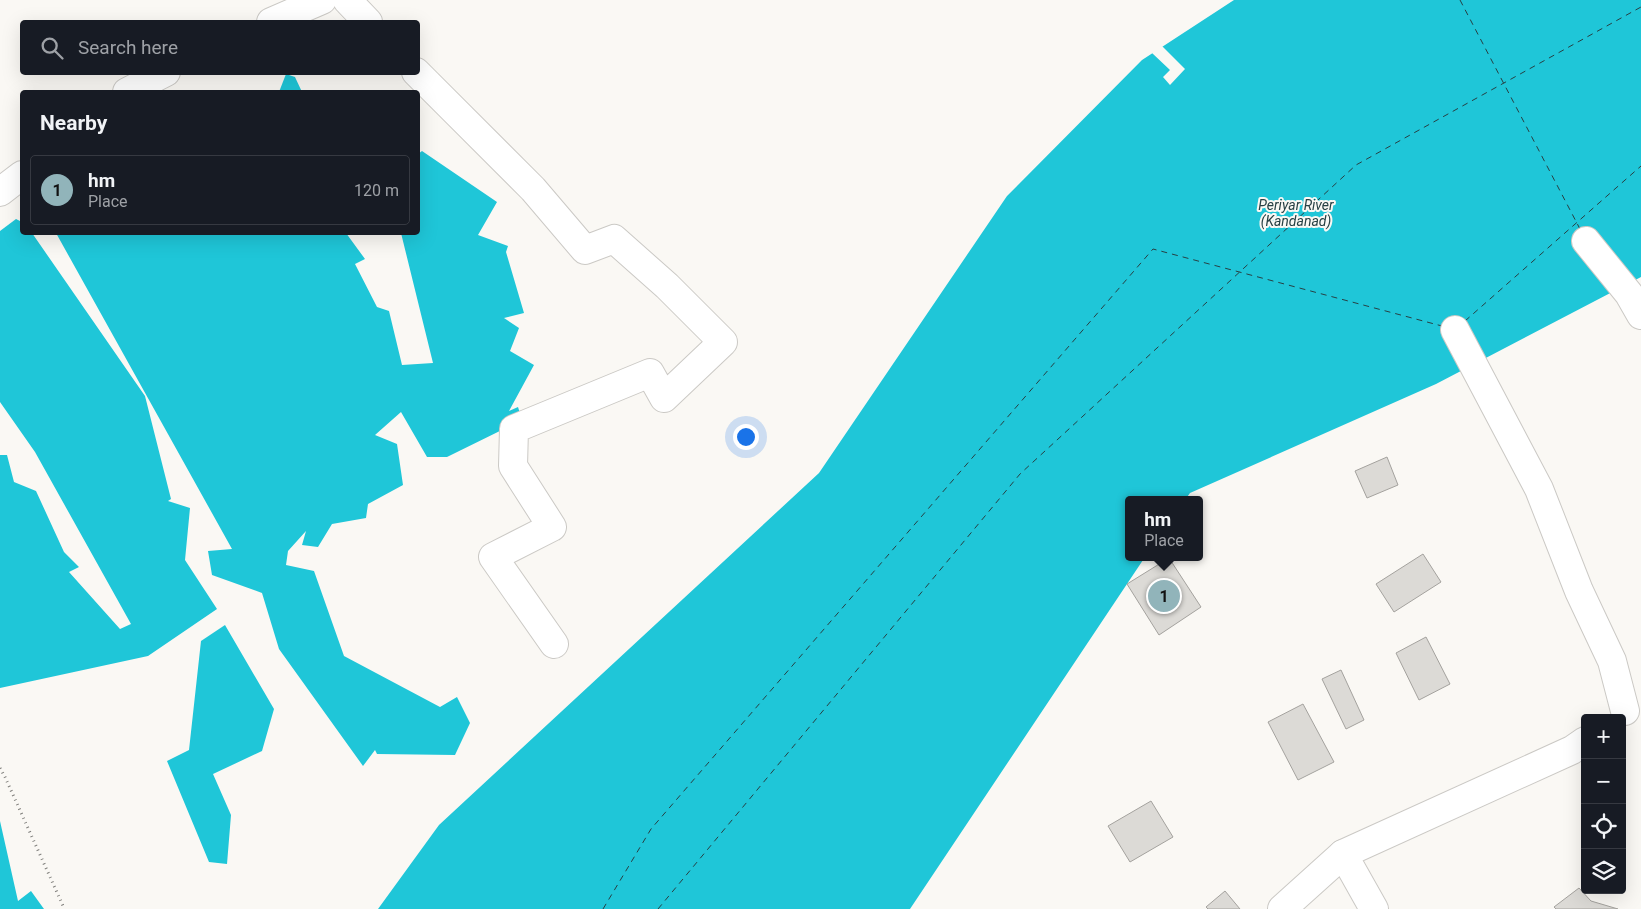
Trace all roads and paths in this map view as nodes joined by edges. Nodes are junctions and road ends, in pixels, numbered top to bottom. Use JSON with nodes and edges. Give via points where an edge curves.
{"nodes":[{"id":1,"x":322,"y":0,"type":"edge"},
{"id":2,"x":347,"y":0,"type":"edge"},
{"id":3,"x":276,"y":20,"type":"edge"},
{"id":4,"x":366,"y":20,"type":"edge"},
{"id":5,"x":160,"y":75,"type":"edge"},
{"id":6,"x":419,"y":75,"type":"edge"},
{"id":7,"x":131,"y":90,"type":"edge"},
{"id":8,"x":20,"y":177,"type":"edge"},
{"id":9,"x":0,"y":192,"type":"edge"},
{"id":10,"x":1586,"y":241,"type":"dead end"},
{"id":11,"x":1641,"y":316,"type":"edge"},
{"id":12,"x":1456,"y":330,"type":"dead end"},
{"id":13,"x":554,"y":644,"type":"dead end"},
{"id":14,"x":1628,"y":710,"type":"edge"},
{"id":15,"x":1581,"y":744,"type":"edge"},
{"id":16,"x":0,"y":768,"type":"edge"},
{"id":17,"x":1343,"y":854,"type":"junction"},
{"id":18,"x":64,"y":908,"type":"dead end"},
{"id":19,"x":1282,"y":909,"type":"edge"},
{"id":20,"x":1374,"y":909,"type":"edge"}],
"edges":[{"from":1,"to":3,"type":"street"},
{"from":2,"to":4,"type":"street"},
{"from":5,"to":7,"type":"street"},
{"from":6,"to":13,"type":"street","via":[[533,189],[585,250],[614,239],[723,342],[664,398],[650,373],[514,429],[513,466],[552,527],[493,557]]},
{"from":8,"to":9,"type":"street"},
{"from":10,"to":11,"type":"street","via":[[1629,294]]},
{"from":12,"to":14,"type":"street","via":[[1539,489],[1579,591],[1612,661]]},
{"from":15,"to":17,"type":"street"},
{"from":16,"to":18,"type":"path"},
{"from":17,"to":19,"type":"street"},
{"from":17,"to":20,"type":"street"}]}
